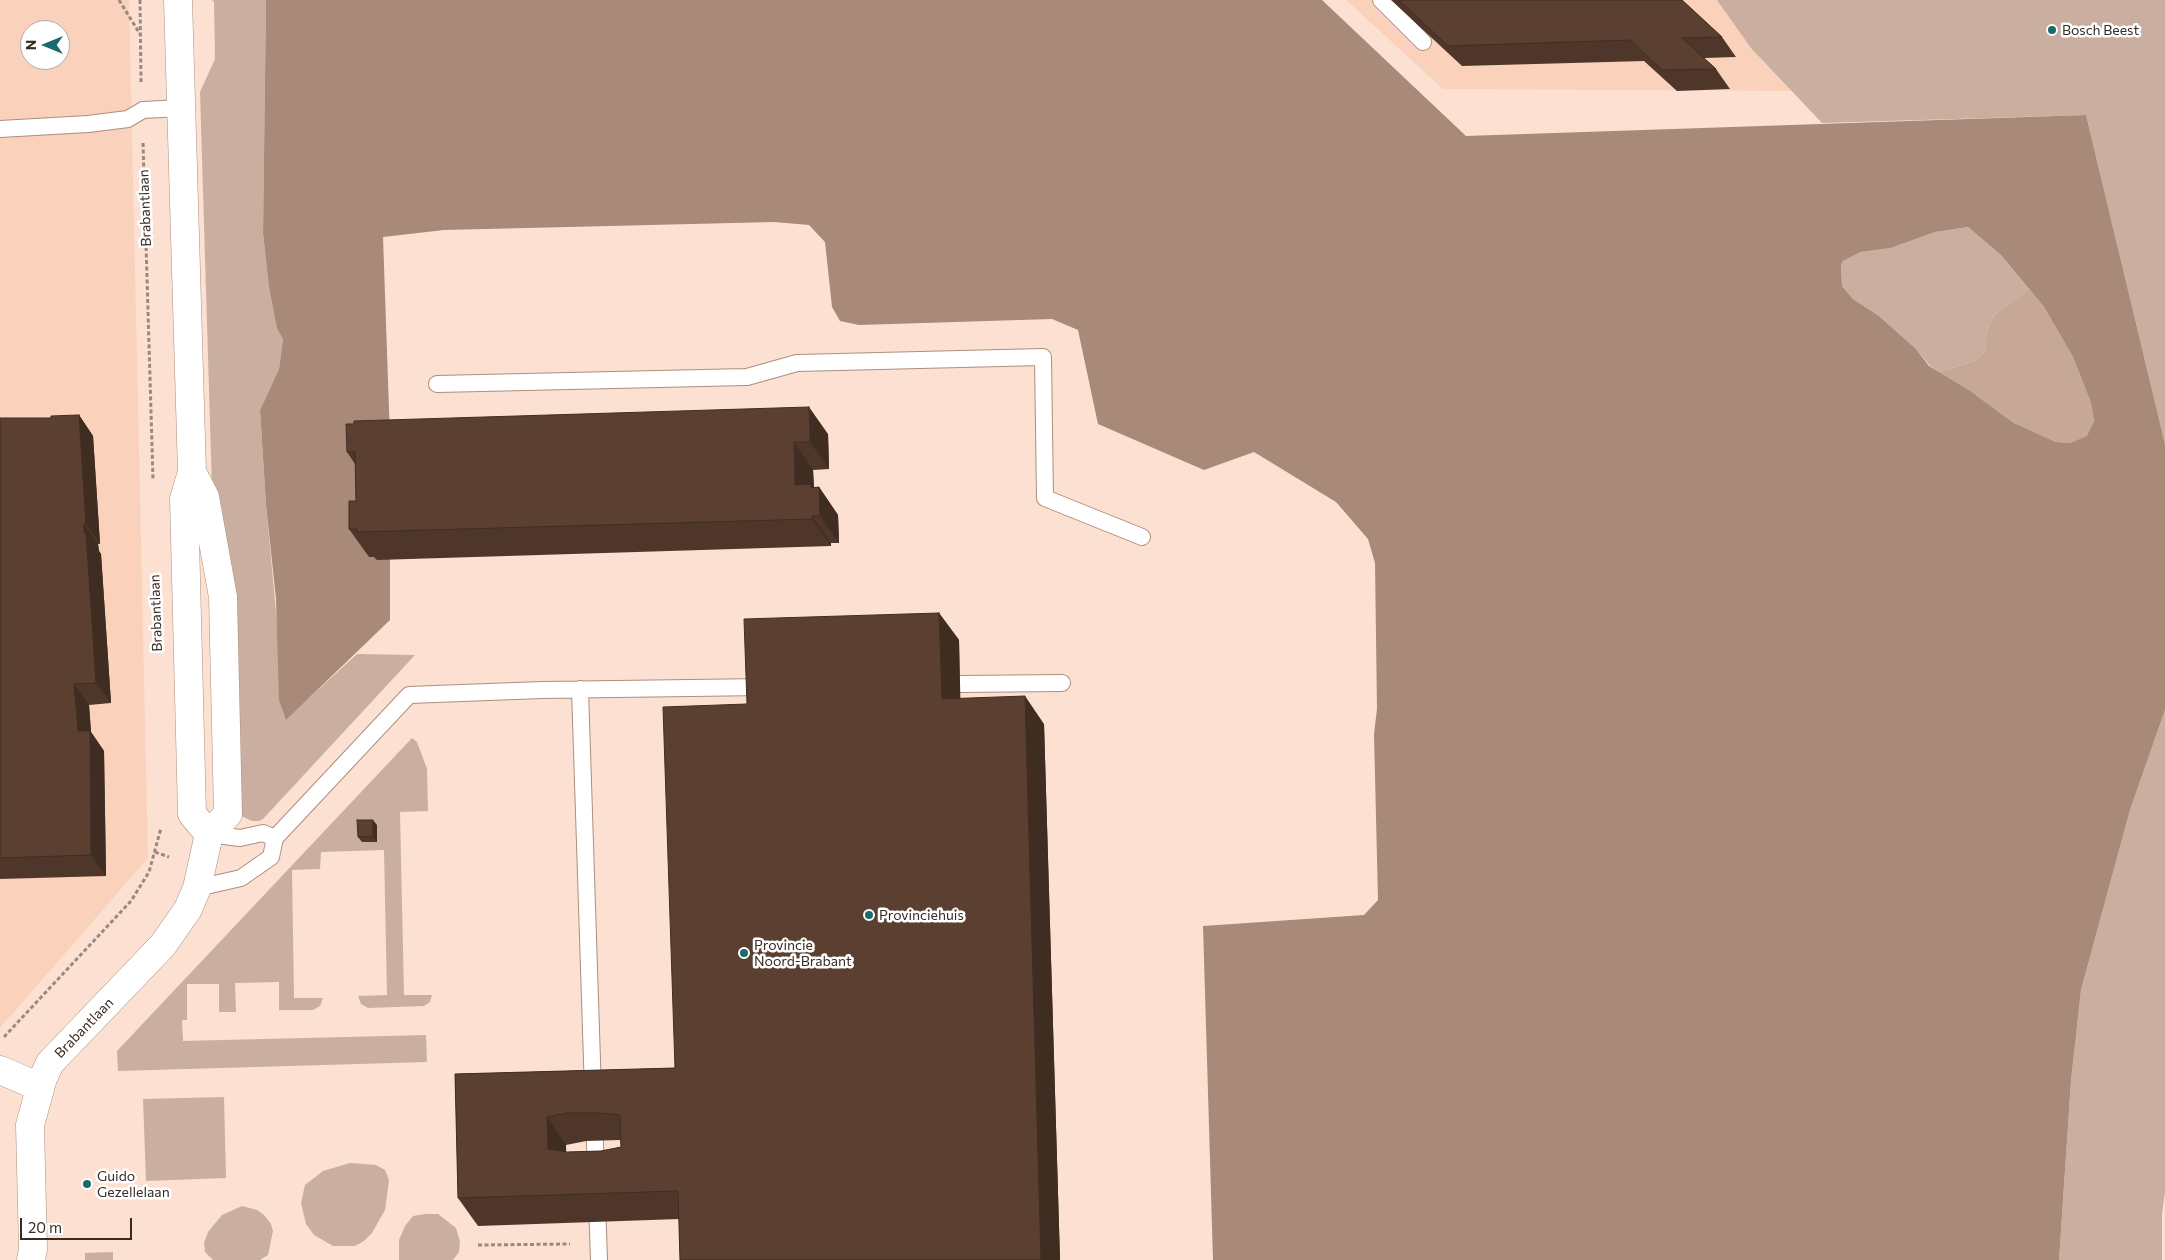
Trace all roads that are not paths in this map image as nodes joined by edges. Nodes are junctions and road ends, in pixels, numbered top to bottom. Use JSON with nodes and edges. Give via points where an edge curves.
{"nodes":[{"id":1,"x":178,"y":0,"type":"edge"},
{"id":2,"x":1381,"y":0,"type":"edge"},
{"id":3,"x":1423,"y":42,"type":"edge"},
{"id":4,"x":182,"y":108,"type":"junction"},
{"id":5,"x":0,"y":129,"type":"edge"},
{"id":6,"x":437,"y":384,"type":"dead end"},
{"id":7,"x":192,"y":472,"type":"junction"},
{"id":8,"x":1142,"y":537,"type":"dead end"},
{"id":9,"x":1062,"y":683,"type":"dead end"},
{"id":10,"x":960,"y":684,"type":"dead end"},
{"id":11,"x":764,"y":687,"type":"edge"},
{"id":12,"x":580,"y":690,"type":"junction"},
{"id":13,"x":209,"y":834,"type":"junction"},
{"id":14,"x":275,"y":838,"type":"junction"},
{"id":15,"x":197,"y":888,"type":"junction"},
{"id":16,"x":0,"y":1070,"type":"edge"},
{"id":17,"x":40,"y":1087,"type":"junction"},
{"id":18,"x":35,"y":1256,"type":"edge"},
{"id":19,"x":599,"y":1260,"type":"edge"}],
"edges":[{"from":1,"to":4,"type":"street"},
{"from":2,"to":3,"type":"lane"},
{"from":4,"to":5,"type":"lane","via":[[143,110],[128,119],[88,124]]},
{"from":4,"to":7,"type":"street"},
{"from":6,"to":8,"type":"lane","via":[[747,377],[798,363],[1043,357],[1045,498]]},
{"from":7,"to":13,"type":"street","via":[[184,499],[192,814]]},
{"from":7,"to":13,"type":"street","via":[[206,497],[223,598],[228,814]]},
{"from":9,"to":10,"type":"lane"},
{"from":11,"to":12,"type":"lane"},
{"from":12,"to":14,"type":"lane","via":[[409,695]]},
{"from":12,"to":19,"type":"lane"},
{"from":13,"to":14,"type":"lane","via":[[240,838],[262,833]]},
{"from":13,"to":15,"type":"street","name":"Brabantlaan"},
{"from":14,"to":15,"type":"lane","via":[[271,857],[241,878]]},
{"from":15,"to":17,"type":"street","name":"Brabantlaan","via":[[188,909],[163,945],[50,1063]]},
{"from":16,"to":17,"type":"street"},
{"from":17,"to":18,"type":"street","name":"Brabantlaan","via":[[30,1125]]}]}
